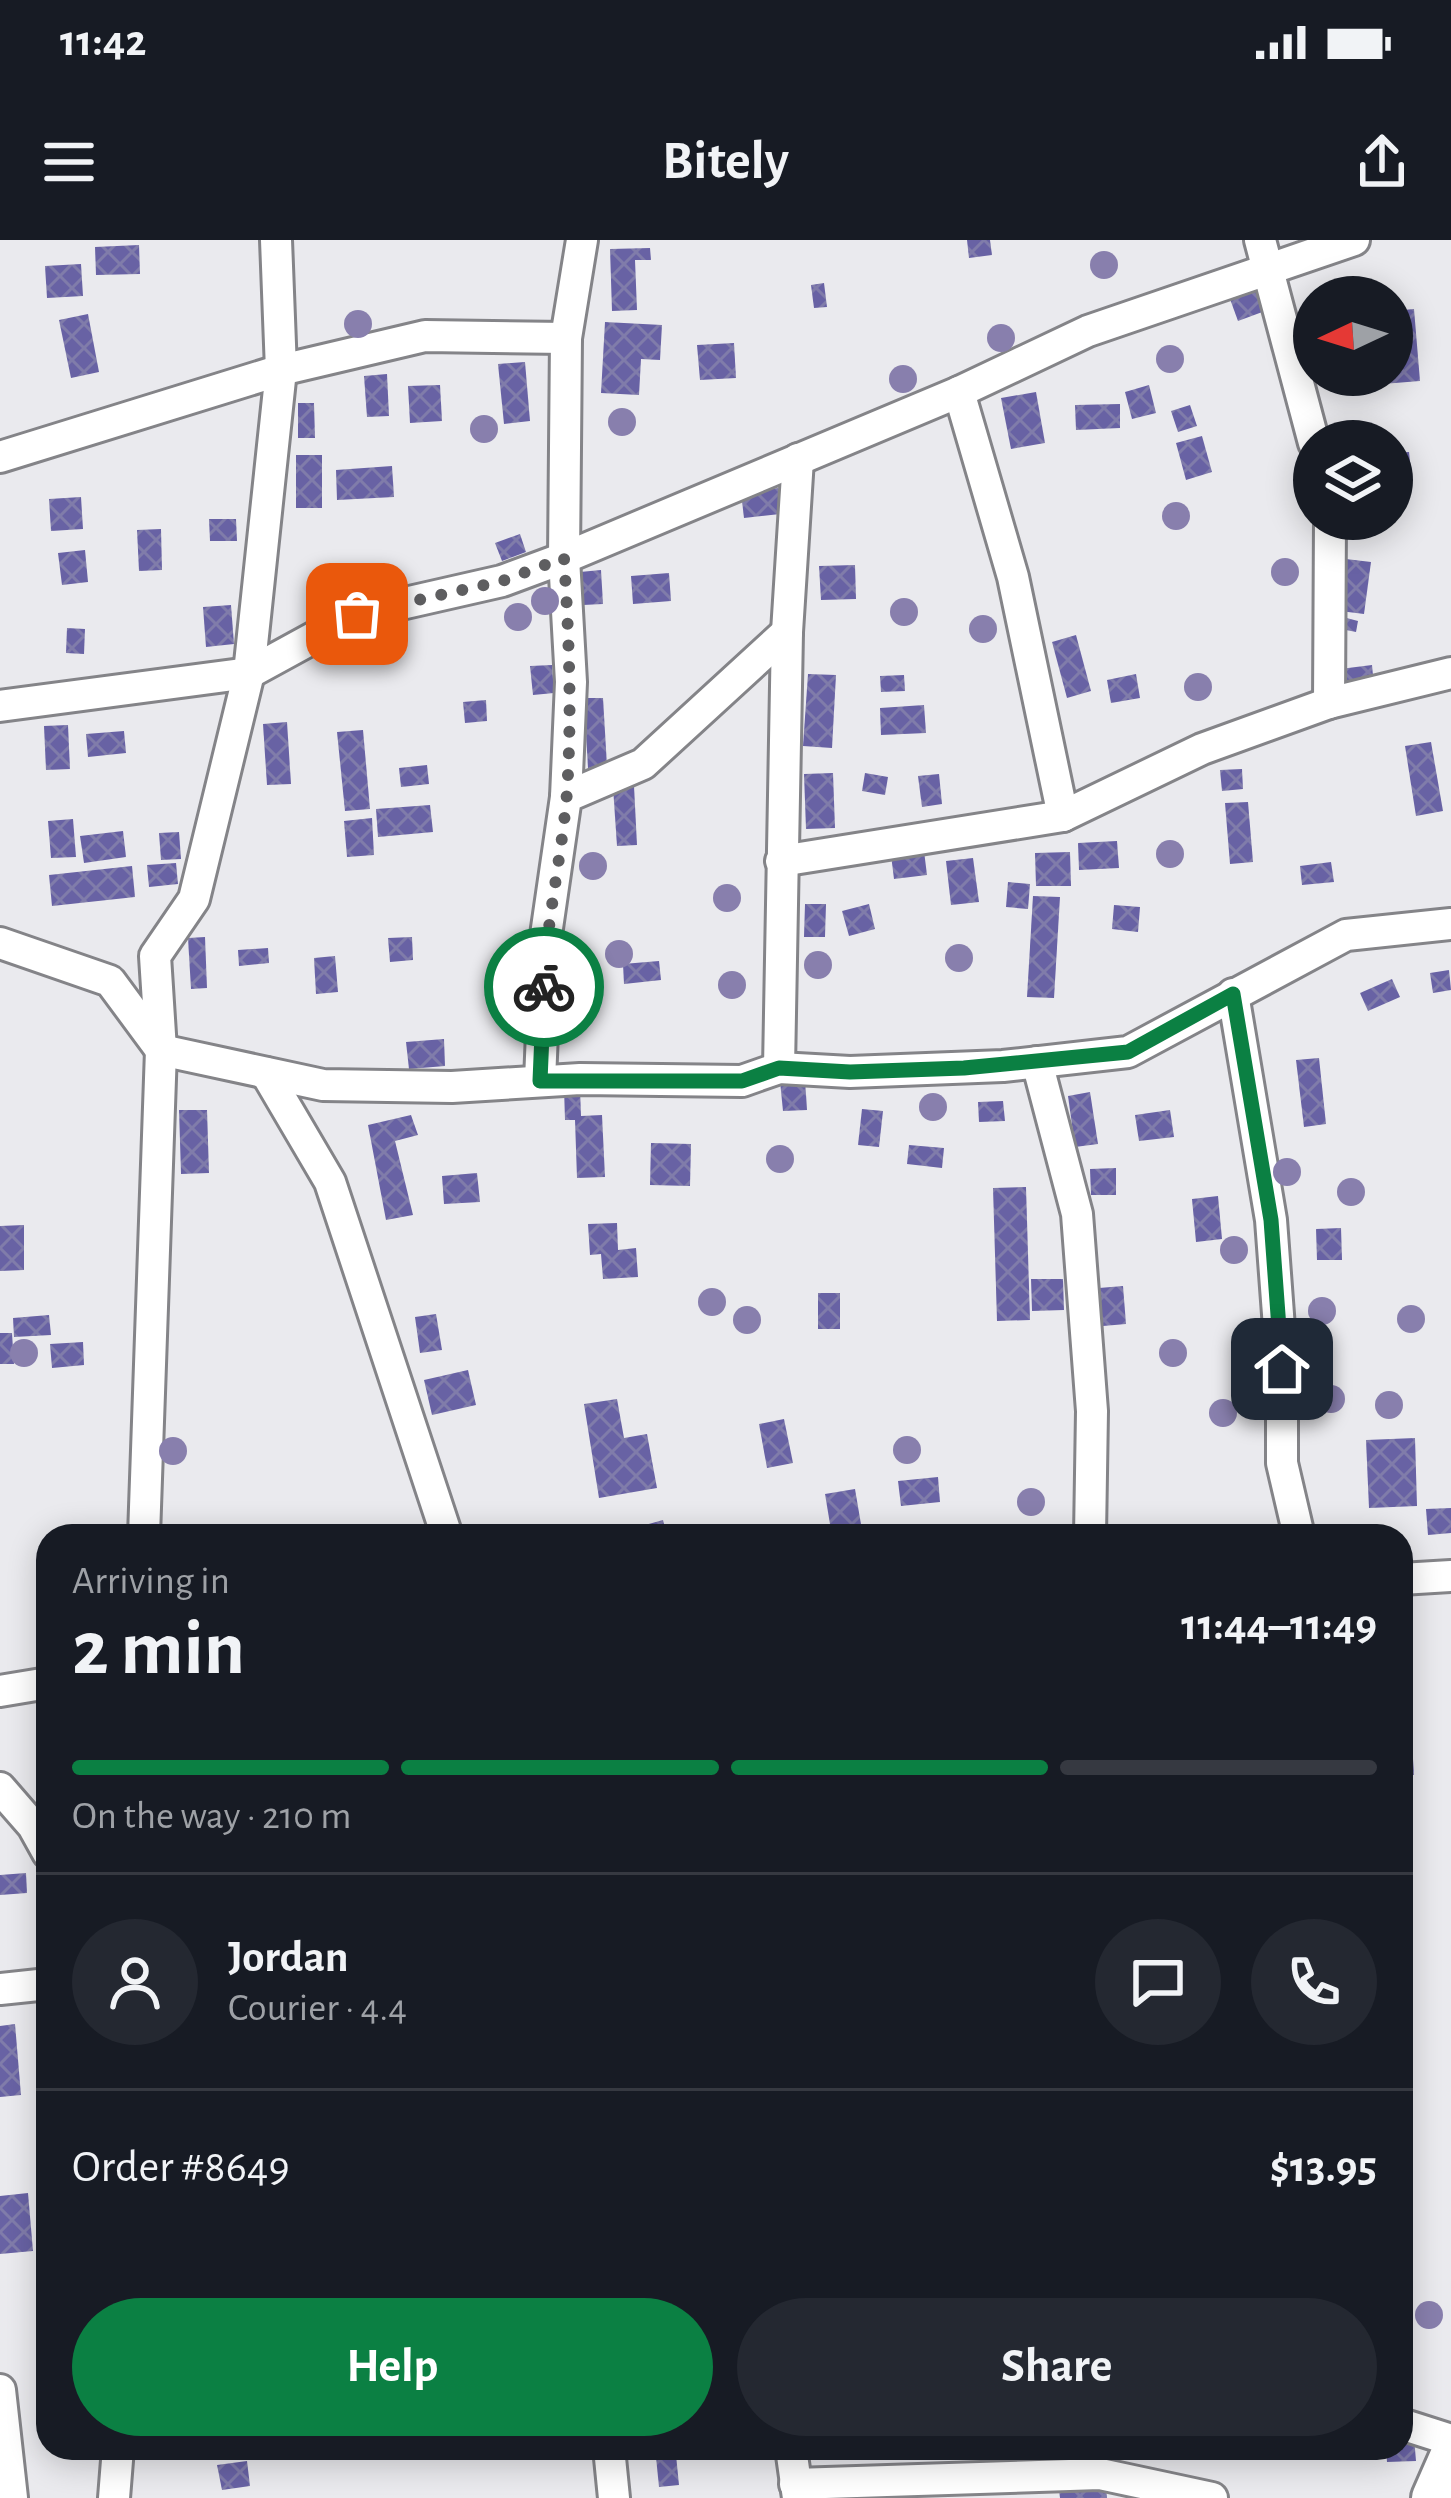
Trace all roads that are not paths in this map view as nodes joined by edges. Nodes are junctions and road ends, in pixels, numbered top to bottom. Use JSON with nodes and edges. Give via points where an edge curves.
{"nodes":[{"id":1,"x":276,"y":240,"type":"edge"},
{"id":2,"x":582,"y":240,"type":"edge"},
{"id":3,"x":1354,"y":240,"type":"edge"},
{"id":4,"x":1263,"y":254,"type":"edge"},
{"id":5,"x":566,"y":338,"type":"junction"},
{"id":6,"x":280,"y":370,"type":"junction"},
{"id":7,"x":958,"y":392,"type":"junction"},
{"id":8,"x":1308,"y":420,"type":"edge"},
{"id":9,"x":0,"y":457,"type":"edge"},
{"id":10,"x":798,"y":459,"type":"junction"},
{"id":11,"x":1330,"y":540,"type":"edge"},
{"id":12,"x":564,"y":558,"type":"junction"},
{"id":13,"x":787,"y":632,"type":"junction"},
{"id":14,"x":249,"y":673,"type":"junction"},
{"id":15,"x":1451,"y":673,"type":"edge"},
{"id":16,"x":1329,"y":703,"type":"junction"},
{"id":17,"x":0,"y":706,"type":"edge"},
{"id":18,"x":566,"y":797,"type":"junction"},
{"id":19,"x":1063,"y":816,"type":"junction"},
{"id":20,"x":781,"y":861,"type":"junction"},
{"id":21,"x":1451,"y":924,"type":"edge"},
{"id":22,"x":0,"y":943,"type":"edge"},
{"id":23,"x":1233,"y":994,"type":"junction"},
{"id":24,"x":161,"y":1050,"type":"junction"},
{"id":25,"x":1037,"y":1062,"type":"junction"},
{"id":26,"x":779,"y":1068,"type":"junction"},
{"id":27,"x":266,"y":1073,"type":"junction"},
{"id":28,"x":540,"y":1081,"type":"junction"},
{"id":29,"x":144,"y":1524,"type":"edge"},
{"id":30,"x":443,"y":1524,"type":"edge"},
{"id":31,"x":1090,"y":1524,"type":"edge"},
{"id":32,"x":1297,"y":1524,"type":"edge"},
{"id":33,"x":1451,"y":1576,"type":"edge"},
{"id":34,"x":1413,"y":1579,"type":"edge"},
{"id":35,"x":36,"y":1686,"type":"edge"},
{"id":36,"x":0,"y":1691,"type":"edge"},
{"id":37,"x":0,"y":1788,"type":"edge"},
{"id":38,"x":36,"y":1831,"type":"edge"},
{"id":39,"x":36,"y":1985,"type":"edge"},
{"id":40,"x":0,"y":1989,"type":"edge"},
{"id":41,"x":0,"y":2390,"type":"edge"},
{"id":42,"x":1413,"y":2428,"type":"edge"},
{"id":43,"x":1451,"y":2440,"type":"edge"},
{"id":44,"x":1451,"y":2457,"type":"edge"},
{"id":45,"x":117,"y":2460,"type":"edge"},
{"id":46,"x":610,"y":2460,"type":"edge"},
{"id":47,"x":792,"y":2460,"type":"edge"},
{"id":48,"x":796,"y":2491,"type":"edge"},
{"id":49,"x":12,"y":2498,"type":"edge"},
{"id":50,"x":114,"y":2498,"type":"edge"},
{"id":51,"x":614,"y":2498,"type":"edge"},
{"id":52,"x":1212,"y":2498,"type":"edge"},
{"id":53,"x":1432,"y":2498,"type":"edge"}],
"edges":[{"from":1,"to":6,"type":"street"},
{"from":2,"to":5,"type":"street"},
{"from":3,"to":4,"type":"street"},
{"from":4,"to":7,"type":"street"},
{"from":4,"to":8,"type":"street"},
{"from":5,"to":6,"type":"street","via":[[425,336]]},
{"from":5,"to":12,"type":"street"},
{"from":6,"to":9,"type":"street"},
{"from":6,"to":14,"type":"street"},
{"from":7,"to":10,"type":"street"},
{"from":7,"to":19,"type":"street","via":[[1013,578]]},
{"from":10,"to":12,"type":"street"},
{"from":10,"to":13,"type":"street"},
{"from":11,"to":16,"type":"street"},
{"from":12,"to":14,"type":"street","via":[[502,581],[357,614]]},
{"from":12,"to":18,"type":"street"},
{"from":13,"to":18,"type":"street","via":[[643,764]]},
{"from":13,"to":20,"type":"street"},
{"from":14,"to":17,"type":"street"},
{"from":14,"to":24,"type":"street","via":[[194,899],[154,956]]},
{"from":15,"to":16,"type":"street"},
{"from":16,"to":19,"type":"street","via":[[1202,748]]},
{"from":18,"to":28,"type":"street","via":[[546,935]]},
{"from":19,"to":20,"type":"street"},
{"from":20,"to":26,"type":"street"},
{"from":21,"to":23,"type":"street","via":[[1346,935]]},
{"from":22,"to":24,"type":"street","via":[[110,980]]},
{"from":23,"to":25,"type":"street","via":[[1128,1052]]},
{"from":23,"to":32,"type":"street","via":[[1271,1220],[1282,1463]]},
{"from":24,"to":27,"type":"street"},
{"from":24,"to":29,"type":"street"},
{"from":25,"to":26,"type":"street"},
{"from":25,"to":31,"type":"street","via":[[1077,1214],[1092,1411]]},
{"from":26,"to":28,"type":"street","via":[[742,1081]]},
{"from":27,"to":28,"type":"street","via":[[323,1085]]},
{"from":27,"to":30,"type":"street","via":[[330,1182]]},
{"from":33,"to":34,"type":"street"},
{"from":35,"to":36,"type":"street"},
{"from":37,"to":38,"type":"street"},
{"from":39,"to":40,"type":"street"},
{"from":41,"to":49,"type":"street"},
{"from":42,"to":43,"type":"street"},
{"from":44,"to":53,"type":"street"},
{"from":45,"to":50,"type":"street"},
{"from":46,"to":51,"type":"street"},
{"from":47,"to":48,"type":"street"},
{"from":48,"to":52,"type":"street","via":[[1100,2474]]}]}
